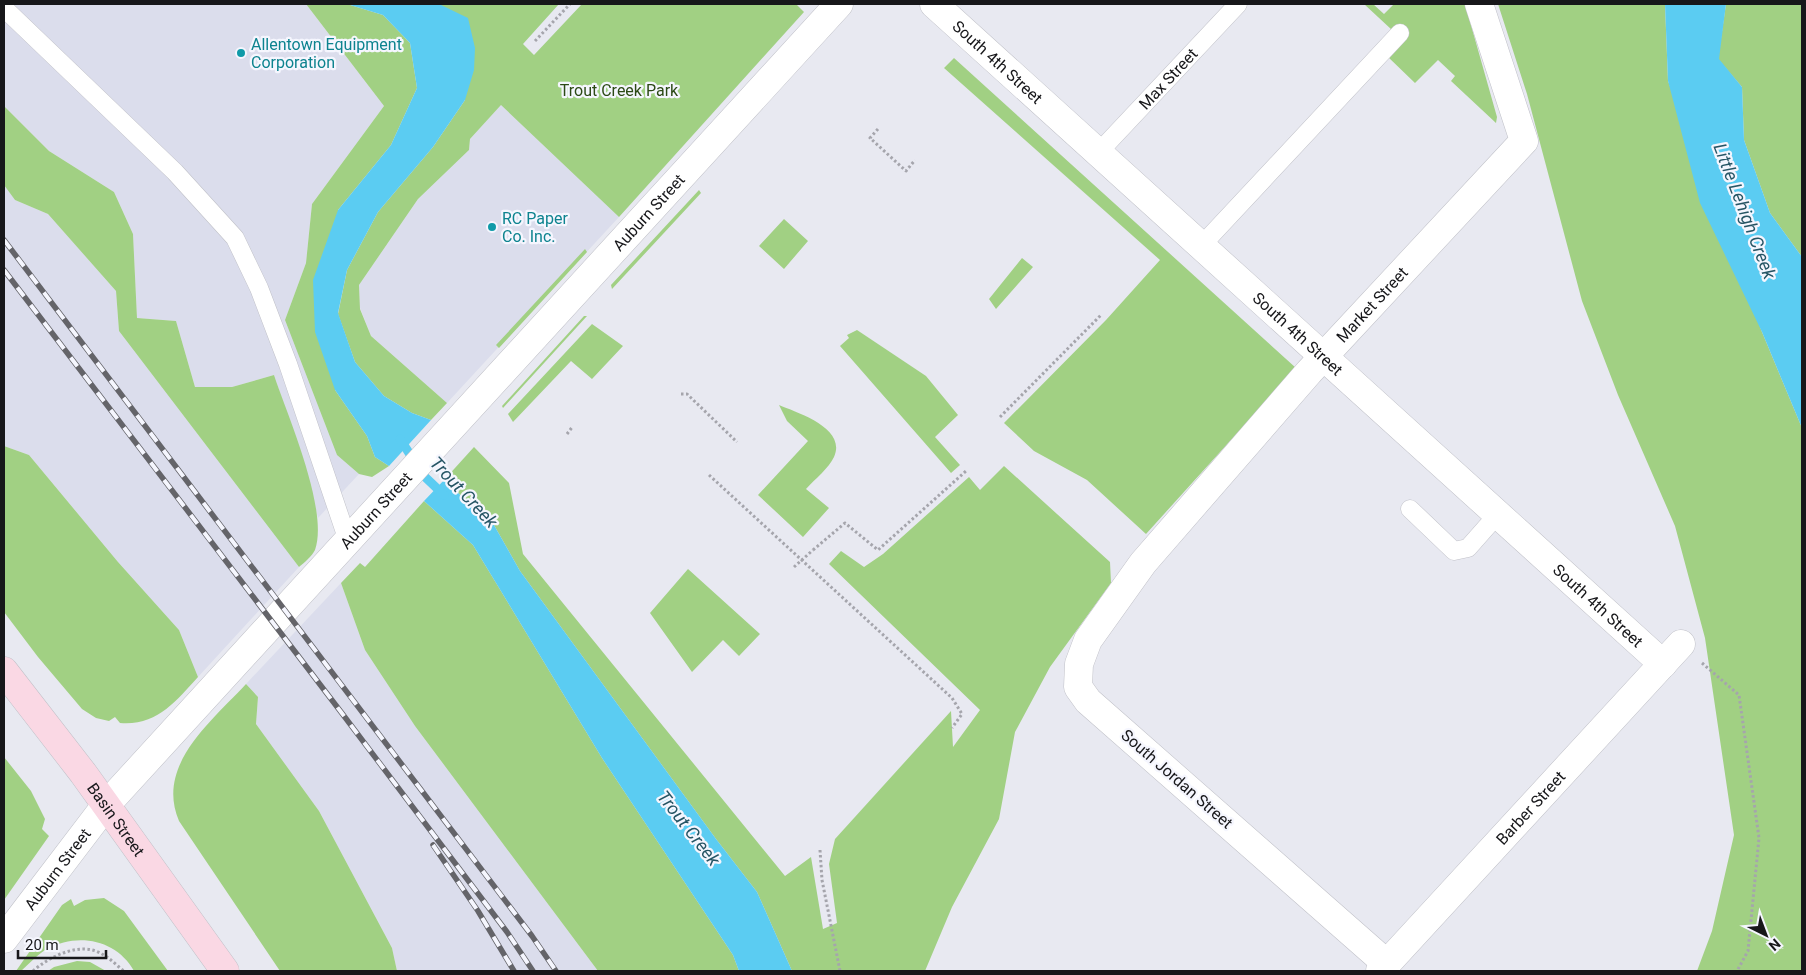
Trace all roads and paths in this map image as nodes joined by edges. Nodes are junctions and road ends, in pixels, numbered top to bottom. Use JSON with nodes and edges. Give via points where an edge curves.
{"nodes":[{"id":1,"x":570,"y":4,"type":"edge"},
{"id":2,"x":934,"y":4,"type":"edge"},
{"id":3,"x":1238,"y":4,"type":"edge"},
{"id":4,"x":1479,"y":4,"type":"edge"},
{"id":5,"x":831,"y":7,"type":"edge"},
{"id":6,"x":4,"y":8,"type":"edge"},
{"id":7,"x":1400,"y":33,"type":"dead end"},
{"id":8,"x":535,"y":41,"type":"dead end"},
{"id":9,"x":878,"y":129,"type":"dead end"},
{"id":10,"x":1098,"y":153,"type":"junction"},
{"id":11,"x":915,"y":160,"type":"dead end"},
{"id":12,"x":1202,"y":246,"type":"junction"},
{"id":13,"x":1101,"y":315,"type":"dead end"},
{"id":14,"x":1323,"y":356,"type":"junction"},
{"id":15,"x":681,"y":394,"type":"dead end"},
{"id":16,"x":1000,"y":417,"type":"dead end"},
{"id":17,"x":574,"y":426,"type":"dead end"},
{"id":18,"x":566,"y":434,"type":"dead end"},
{"id":19,"x":737,"y":442,"type":"dead end"},
{"id":20,"x":966,"y":471,"type":"dead end"},
{"id":21,"x":709,"y":475,"type":"dead end"},
{"id":22,"x":1410,"y":509,"type":"dead end"},
{"id":23,"x":1498,"y":514,"type":"junction"},
{"id":24,"x":348,"y":540,"type":"junction"},
{"id":25,"x":1144,"y":563,"type":"joint"},
{"id":26,"x":794,"y":567,"type":"dead end"},
{"id":27,"x":1681,"y":644,"type":"joint"},
{"id":28,"x":1663,"y":664,"type":"junction"},
{"id":29,"x":4,"y":670,"type":"edge"},
{"id":30,"x":15,"y":699,"type":"edge"},
{"id":31,"x":952,"y":728,"type":"dead end"},
{"id":32,"x":106,"y":805,"type":"junction"},
{"id":33,"x":820,"y":850,"type":"dead end"},
{"id":34,"x":4,"y":939,"type":"edge"},
{"id":35,"x":1383,"y":968,"type":"edge"},
{"id":36,"x":33,"y":971,"type":"edge"},
{"id":37,"x":124,"y":971,"type":"edge"},
{"id":38,"x":226,"y":971,"type":"edge"},
{"id":39,"x":840,"y":971,"type":"edge"},
{"id":40,"x":1737,"y":971,"type":"edge"}],
"edges":[{"from":1,"to":8,"type":"path"},
{"from":2,"to":10,"type":"street","name":"South 4th Street"},
{"from":3,"to":10,"type":"lane","name":"Max Street"},
{"from":4,"to":14,"type":"street","name":"Market Street","via":[[1524,141]]},
{"from":5,"to":24,"type":"street","name":"Auburn Street"},
{"from":6,"to":24,"type":"lane","via":[[175,172],[236,238],[288,364]]},
{"from":7,"to":12,"type":"lane"},
{"from":9,"to":11,"type":"path","via":[[870,138],[906,171]]},
{"from":10,"to":12,"type":"street","name":"South 4th Street"},
{"from":12,"to":14,"type":"street","name":"South 4th Street"},
{"from":13,"to":16,"type":"path"},
{"from":14,"to":23,"type":"street","name":"South 4th Street"},
{"from":14,"to":25,"type":"street","name":"Market Street"},
{"from":15,"to":19,"type":"path","via":[[687,394]]},
{"from":17,"to":18,"type":"path"},
{"from":20,"to":26,"type":"path","bridge":true,"via":[[878,550],[845,523]]},
{"from":21,"to":31,"type":"path","via":[[952,698],[962,714]]},
{"from":22,"to":23,"type":"lane","via":[[1454,551],[1468,548]]},
{"from":23,"to":28,"type":"street","name":"South 4th Street"},
{"from":24,"to":32,"type":"street","name":"Auburn Street"},
{"from":25,"to":35,"type":"street","name":"South Jordan Street","via":[[1088,640],[1079,664],[1078,687],[1088,701]]},
{"from":27,"to":28,"type":"street","name":"Barber Street"},
{"from":27,"to":40,"type":"path","via":[[1739,695],[1759,838],[1748,951]]},
{"from":28,"to":35,"type":"street","name":"Barber Street"},
{"from":29,"to":30,"type":"main road","name":"Basin Street"},
{"from":30,"to":32,"type":"main road","name":"Basin Street"},
{"from":32,"to":34,"type":"street","name":"Auburn Street"},
{"from":32,"to":38,"type":"main road","name":"Basin Street"},
{"from":33,"to":39,"type":"path","via":[[822,880]]},
{"from":36,"to":37,"type":"path","via":[[71,949],[101,952]]}]}
